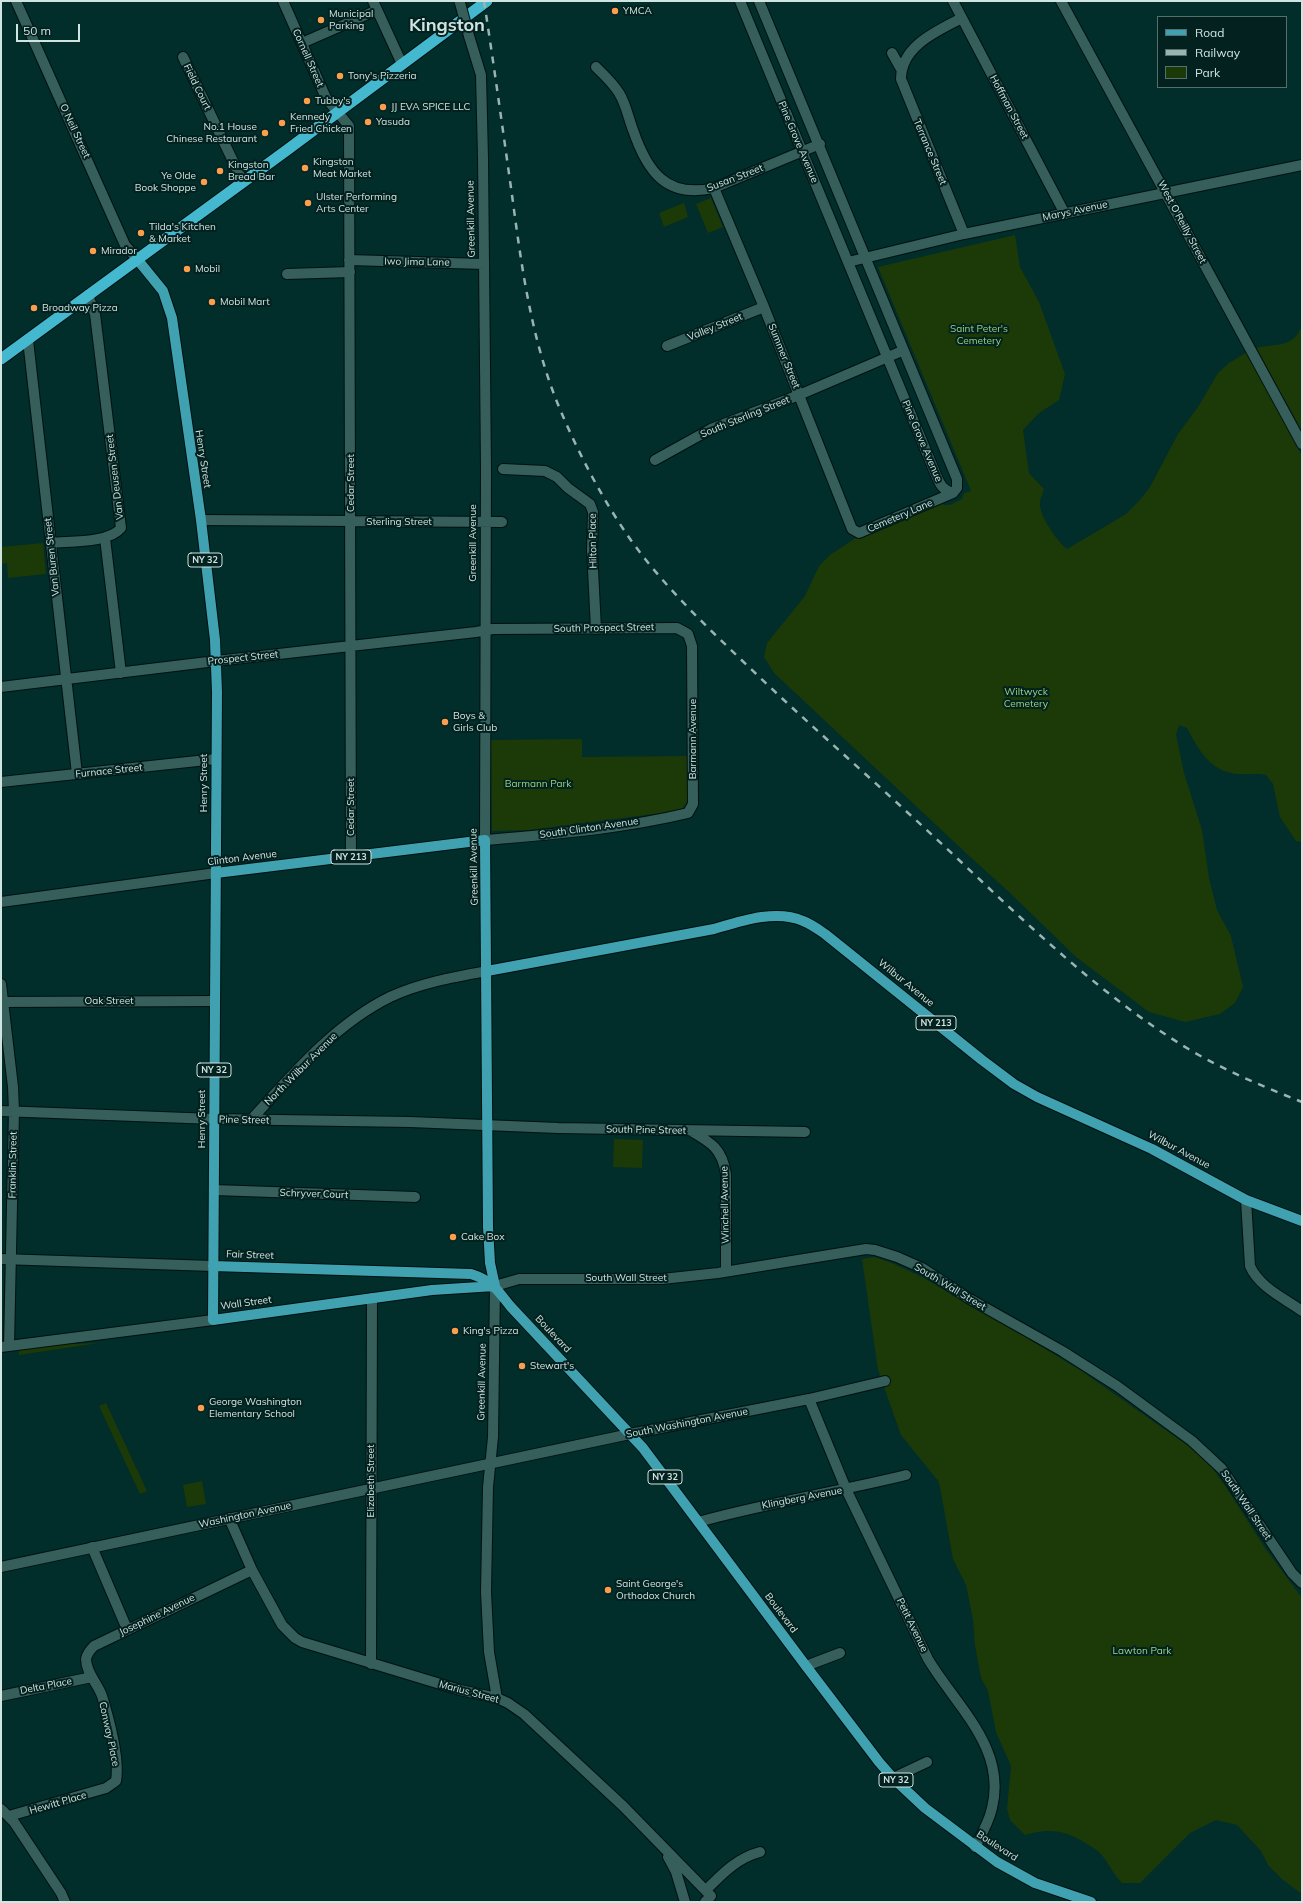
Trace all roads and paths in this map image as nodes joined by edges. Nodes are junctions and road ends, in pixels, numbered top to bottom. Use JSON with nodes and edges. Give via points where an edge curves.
{"nodes":[{"id":1,"x":16,"y":1,"type":"edge"},
{"id":2,"x":283,"y":1,"type":"edge"},
{"id":3,"x":487,"y":1,"type":"edge"},
{"id":4,"x":740,"y":1,"type":"edge"},
{"id":5,"x":759,"y":1,"type":"edge"},
{"id":6,"x":953,"y":1,"type":"edge"},
{"id":7,"x":1061,"y":1,"type":"edge"},
{"id":8,"x":460,"y":2,"type":"edge"},
{"id":9,"x":375,"y":5,"type":"edge"},
{"id":10,"x":962,"y":18,"type":"junction"},
{"id":11,"x":302,"y":43,"type":"junction"},
{"id":12,"x":892,"y":53,"type":"dead end"},
{"id":13,"x":183,"y":57,"type":"dead end"},
{"id":14,"x":402,"y":64,"type":"junction"},
{"id":15,"x":785,"y":65,"type":"junction"},
{"id":16,"x":596,"y":67,"type":"dead end"},
{"id":17,"x":901,"y":69,"type":"junction"},
{"id":18,"x":770,"y":73,"type":"junction"},
{"id":19,"x":338,"y":112,"type":"junction"},
{"id":20,"x":820,"y":144,"type":"junction"},
{"id":21,"x":803,"y":152,"type":"junction"},
{"id":22,"x":1302,"y":165,"type":"edge"},
{"id":23,"x":243,"y":182,"type":"junction"},
{"id":24,"x":714,"y":188,"type":"junction"},
{"id":25,"x":1166,"y":192,"type":"junction"},
{"id":26,"x":1066,"y":214,"type":"junction"},
{"id":27,"x":964,"y":234,"type":"junction"},
{"id":28,"x":865,"y":258,"type":"junction"},
{"id":29,"x":137,"y":259,"type":"junction"},
{"id":30,"x":349,"y":260,"type":"junction"},
{"id":31,"x":848,"y":262,"type":"junction"},
{"id":32,"x":484,"y":264,"type":"junction"},
{"id":33,"x":350,"y":272,"type":"junction"},
{"id":34,"x":287,"y":274,"type":"dead end"},
{"id":35,"x":88,"y":295,"type":"junction"},
{"id":36,"x":764,"y":307,"type":"junction"},
{"id":37,"x":28,"y":340,"type":"junction"},
{"id":38,"x":667,"y":346,"type":"dead end"},
{"id":39,"x":902,"y":351,"type":"junction"},
{"id":40,"x":887,"y":357,"type":"junction"},
{"id":41,"x":1,"y":359,"type":"edge"},
{"id":42,"x":799,"y":395,"type":"junction"},
{"id":43,"x":1302,"y":444,"type":"edge"},
{"id":44,"x":656,"y":460,"type":"dead end"},
{"id":45,"x":503,"y":469,"type":"dead end"},
{"id":46,"x":953,"y":493,"type":"junction"},
{"id":47,"x":201,"y":520,"type":"junction"},
{"id":48,"x":351,"y":522,"type":"junction"},
{"id":49,"x":485,"y":522,"type":"junction"},
{"id":50,"x":502,"y":522,"type":"dead end"},
{"id":51,"x":850,"y":526,"type":"joint"},
{"id":52,"x":104,"y":538,"type":"junction"},
{"id":53,"x":51,"y":543,"type":"junction"},
{"id":54,"x":596,"y":629,"type":"junction"},
{"id":55,"x":486,"y":630,"type":"junction"},
{"id":56,"x":351,"y":646,"type":"junction"},
{"id":57,"x":216,"y":661,"type":"junction"},
{"id":58,"x":693,"y":667,"type":"joint"},
{"id":59,"x":121,"y":673,"type":"junction"},
{"id":60,"x":65,"y":680,"type":"junction"},
{"id":61,"x":1,"y":687,"type":"edge"},
{"id":62,"x":216,"y":759,"type":"junction"},
{"id":63,"x":77,"y":774,"type":"junction"},
{"id":64,"x":1,"y":782,"type":"edge"},
{"id":65,"x":690,"y":810,"type":"joint"},
{"id":66,"x":486,"y":840,"type":"junction"},
{"id":67,"x":351,"y":857,"type":"junction"},
{"id":68,"x":216,"y":873,"type":"junction"},
{"id":69,"x":1,"y":902,"type":"edge"},
{"id":70,"x":487,"y":971,"type":"junction"},
{"id":71,"x":1,"y":984,"type":"edge"},
{"id":72,"x":215,"y":1001,"type":"junction"},
{"id":73,"x":3,"y":1002,"type":"junction"},
{"id":74,"x":1,"y":1111,"type":"edge"},
{"id":75,"x":14,"y":1111,"type":"junction"},
{"id":76,"x":214,"y":1119,"type":"junction"},
{"id":77,"x":251,"y":1120,"type":"junction"},
{"id":78,"x":487,"y":1125,"type":"junction"},
{"id":79,"x":690,"y":1130,"type":"junction"},
{"id":80,"x":805,"y":1132,"type":"dead end"},
{"id":81,"x":214,"y":1190,"type":"junction"},
{"id":82,"x":415,"y":1197,"type":"dead end"},
{"id":83,"x":1246,"y":1200,"type":"junction"},
{"id":84,"x":1302,"y":1221,"type":"edge"},
{"id":85,"x":1,"y":1259,"type":"edge"},
{"id":86,"x":12,"y":1259,"type":"junction"},
{"id":87,"x":213,"y":1266,"type":"junction"},
{"id":88,"x":726,"y":1271,"type":"junction"},
{"id":89,"x":495,"y":1286,"type":"junction"},
{"id":90,"x":372,"y":1298,"type":"junction"},
{"id":91,"x":1302,"y":1311,"type":"edge"},
{"id":92,"x":213,"y":1320,"type":"junction"},
{"id":93,"x":5,"y":1346,"type":"edge"},
{"id":94,"x":885,"y":1381,"type":"dead end"},
{"id":95,"x":809,"y":1399,"type":"junction"},
{"id":96,"x":630,"y":1434,"type":"junction"},
{"id":97,"x":490,"y":1464,"type":"junction"},
{"id":98,"x":906,"y":1475,"type":"dead end"},
{"id":99,"x":371,"y":1488,"type":"junction"},
{"id":100,"x":846,"y":1490,"type":"junction"},
{"id":101,"x":229,"y":1518,"type":"junction"},
{"id":102,"x":698,"y":1522,"type":"junction"},
{"id":103,"x":92,"y":1547,"type":"junction"},
{"id":104,"x":1,"y":1566,"type":"edge"},
{"id":105,"x":252,"y":1570,"type":"junction"},
{"id":106,"x":1302,"y":1583,"type":"edge"},
{"id":107,"x":127,"y":1629,"type":"junction"},
{"id":108,"x":840,"y":1653,"type":"dead end"},
{"id":109,"x":371,"y":1664,"type":"junction"},
{"id":110,"x":806,"y":1666,"type":"junction"},
{"id":111,"x":92,"y":1677,"type":"junction"},
{"id":112,"x":1,"y":1696,"type":"edge"},
{"id":113,"x":497,"y":1698,"type":"junction"},
{"id":114,"x":927,"y":1762,"type":"dead end"},
{"id":115,"x":893,"y":1778,"type":"junction"},
{"id":116,"x":106,"y":1788,"type":"joint"},
{"id":117,"x":5,"y":1813,"type":"edge"},
{"id":118,"x":659,"y":1844,"type":"junction"},
{"id":119,"x":975,"y":1847,"type":"junction"},
{"id":120,"x":760,"y":1852,"type":"dead end"},
{"id":121,"x":707,"y":1896,"type":"edge"},
{"id":122,"x":65,"y":1902,"type":"edge"},
{"id":123,"x":685,"y":1902,"type":"edge"},
{"id":124,"x":1090,"y":1902,"type":"edge"}],
"edges":[{"from":1,"to":29,"type":"street","name":"O Neil Street","via":[[126,245]]},
{"from":2,"to":11,"type":"street","name":"Cornell Street"},
{"from":3,"to":14,"type":"highway"},
{"from":4,"to":18,"type":"street","name":"Pine Grove Avenue"},
{"from":5,"to":15,"type":"street","name":"Pine Grove Avenue"},
{"from":6,"to":10,"type":"street","name":"Hoffman Street"},
{"from":7,"to":25,"type":"street","name":"West O'Reilly Street"},
{"from":8,"to":32,"type":"street","name":"Greenkill Avenue","bridge":true,"via":[[481,75]]},
{"from":9,"to":11,"type":"street"},
{"from":9,"to":14,"type":"street"},
{"from":10,"to":17,"type":"street","via":[[927,37],[908,55]]},
{"from":10,"to":26,"type":"street","name":"Hoffman Street"},
{"from":11,"to":19,"type":"street","name":"Cornell Street","via":[[326,98]]},
{"from":12,"to":17,"type":"street"},
{"from":13,"to":23,"type":"street","name":"Field Court"},
{"from":14,"to":19,"type":"highway"},
{"from":15,"to":18,"type":"street"},
{"from":15,"to":20,"type":"street","name":"Pine Grove Avenue"},
{"from":16,"to":24,"type":"street","name":"Susan Street","via":[[618,92],[645,160],[655,174],[668,185],[683,190],[700,191]]},
{"from":17,"to":27,"type":"street","name":"Terrance Street","via":[[900,79]]},
{"from":18,"to":21,"type":"street","name":"Pine Grove Avenue"},
{"from":19,"to":23,"type":"highway"},
{"from":19,"to":30,"type":"street","name":"Cedar Street","via":[[349,126]]},
{"from":20,"to":21,"type":"street","name":"Susan Street"},
{"from":20,"to":28,"type":"street","name":"Pine Grove Avenue"},
{"from":21,"to":24,"type":"street","name":"Susan Street"},
{"from":21,"to":31,"type":"street","name":"Pine Grove Avenue"},
{"from":22,"to":25,"type":"street","name":"Marys Avenue"},
{"from":23,"to":29,"type":"highway"},
{"from":24,"to":36,"type":"street","name":"Summer Street"},
{"from":25,"to":26,"type":"street","name":"Marys Avenue"},
{"from":25,"to":43,"type":"street","name":"West O'Reilly Street"},
{"from":26,"to":27,"type":"street","name":"Marys Avenue"},
{"from":27,"to":28,"type":"street","name":"Marys Avenue"},
{"from":28,"to":31,"type":"street","name":"Marys Avenue"},
{"from":28,"to":39,"type":"street","name":"Pine Grove Avenue"},
{"from":29,"to":35,"type":"highway"},
{"from":29,"to":47,"type":"main road","name":"Henry Street","number":"NY 32","via":[[163,291],[172,318]]},
{"from":30,"to":32,"type":"street","name":"Iwo Jima Lane"},
{"from":30,"to":33,"type":"street","name":"Cedar Street"},
{"from":31,"to":40,"type":"street","name":"Pine Grove Avenue"},
{"from":32,"to":49,"type":"street","name":"Greenkill Avenue"},
{"from":33,"to":34,"type":"street"},
{"from":33,"to":48,"type":"street","name":"Cedar Street"},
{"from":35,"to":37,"type":"highway"},
{"from":35,"to":52,"type":"street","name":"Van Deusen Street","via":[[95,314],[120,514],[120,528],[116,534]]},
{"from":36,"to":38,"type":"street","name":"Valley Street"},
{"from":36,"to":42,"type":"street","name":"Summer Street"},
{"from":37,"to":41,"type":"highway"},
{"from":37,"to":53,"type":"street","name":"Van Buren Street"},
{"from":39,"to":40,"type":"street","name":"South Sterling Street"},
{"from":39,"to":46,"type":"street","name":"Pine Grove Avenue","via":[[957,479],[957,488]]},
{"from":40,"to":42,"type":"street","name":"South Sterling Street"},
{"from":40,"to":46,"type":"street","name":"Pine Grove Avenue","via":[[941,486]]},
{"from":42,"to":44,"type":"street","name":"South Sterling Street","via":[[712,428]]},
{"from":42,"to":51,"type":"street","name":"Summer Street"},
{"from":45,"to":54,"type":"street","name":"Hilton Place","via":[[545,471],[557,477],[590,504],[593,512]]},
{"from":46,"to":51,"type":"street","name":"Cemetery Lane","via":[[859,533],[854,532]]},
{"from":47,"to":48,"type":"street","name":"Sterling Street"},
{"from":47,"to":57,"type":"main road","name":"Henry Street","number":"NY 32"},
{"from":48,"to":49,"type":"street","name":"Sterling Street"},
{"from":48,"to":56,"type":"street","name":"Cedar Street"},
{"from":49,"to":50,"type":"street","name":"Sterling Street"},
{"from":49,"to":55,"type":"street","name":"Greenkill Avenue"},
{"from":52,"to":53,"type":"street"},
{"from":52,"to":59,"type":"street"},
{"from":53,"to":60,"type":"street","name":"Van Buren Street"},
{"from":54,"to":55,"type":"street","name":"South Prospect Street"},
{"from":54,"to":58,"type":"street","name":"South Prospect Street","via":[[680,628],[688,634],[692,646]]},
{"from":55,"to":56,"type":"street","name":"Prospect Street"},
{"from":55,"to":66,"type":"street","name":"Greenkill Avenue"},
{"from":56,"to":57,"type":"street","name":"Prospect Street"},
{"from":56,"to":67,"type":"street","name":"Cedar Street"},
{"from":57,"to":59,"type":"street","name":"Prospect Street"},
{"from":57,"to":62,"type":"main road","name":"Henry Street","number":"NY 32"},
{"from":58,"to":65,"type":"street","name":"Barmann Avenue","via":[[693,804]]},
{"from":59,"to":60,"type":"street","name":"Prospect Street"},
{"from":60,"to":61,"type":"street","name":"Prospect Street"},
{"from":60,"to":63,"type":"street","name":"Van Buren Street"},
{"from":62,"to":63,"type":"street","name":"Furnace Street"},
{"from":62,"to":68,"type":"main road","name":"Henry Street","number":"NY 32"},
{"from":63,"to":64,"type":"street","name":"Furnace Street"},
{"from":65,"to":66,"type":"street","name":"South Clinton Avenue","via":[[688,813],[670,817],[564,833]]},
{"from":66,"to":67,"type":"main road","name":"Clinton Avenue","number":"NY 213"},
{"from":66,"to":70,"type":"main road","name":"Greenkill Avenue"},
{"from":67,"to":68,"type":"main road","name":"Clinton Avenue","number":"NY 213"},
{"from":68,"to":69,"type":"street","name":"Clinton Avenue"},
{"from":68,"to":72,"type":"main road","name":"Henry Street","number":"NY 32"},
{"from":70,"to":77,"type":"street","name":"North Wilbur Avenue","via":[[418,986],[377,1004],[329,1039]]},
{"from":70,"to":78,"type":"main road","name":"Greenkill Avenue"},
{"from":70,"to":83,"type":"main road","name":"Wilbur Avenue","number":"NY 213","via":[[774,916],[789,916],[804,921],[825,934],[1014,1084],[1152,1149]]},
{"from":71,"to":73,"type":"street","name":"Franklin Street"},
{"from":72,"to":73,"type":"street","name":"Oak Street"},
{"from":72,"to":76,"type":"main road","name":"Henry Street","number":"NY 32"},
{"from":73,"to":75,"type":"street","name":"Franklin Street"},
{"from":74,"to":75,"type":"street","name":"Pine Street"},
{"from":75,"to":76,"type":"street","name":"Pine Street"},
{"from":75,"to":86,"type":"street","name":"Franklin Street"},
{"from":76,"to":77,"type":"street","name":"Pine Street"},
{"from":76,"to":81,"type":"main road","name":"Henry Street","number":"NY 32"},
{"from":77,"to":78,"type":"street","name":"Pine Street"},
{"from":78,"to":79,"type":"street","name":"South Pine Street"},
{"from":78,"to":89,"type":"main road","name":"Greenkill Avenue","via":[[490,1263]]},
{"from":79,"to":80,"type":"street","name":"South Pine Street"},
{"from":79,"to":88,"type":"street","name":"Winchell Avenue","via":[[707,1140],[724,1159]]},
{"from":81,"to":82,"type":"street","name":"Schryver Court"},
{"from":81,"to":87,"type":"main road","name":"Henry Street","number":"NY 32"},
{"from":83,"to":84,"type":"main road","name":"Wilbur Avenue","number":"NY 213"},
{"from":83,"to":91,"type":"street","via":[[1250,1266],[1253,1274],[1260,1282]]},
{"from":85,"to":86,"type":"street","name":"Fair Street"},
{"from":86,"to":87,"type":"street","name":"Fair Street"},
{"from":86,"to":93,"type":"street","name":"Franklin Street"},
{"from":87,"to":89,"type":"main road","name":"Fair Street","number":"NY 32","via":[[471,1274],[484,1278]]},
{"from":87,"to":92,"type":"main road","name":"Henry Street","number":"NY 32"},
{"from":88,"to":89,"type":"street","name":"South Wall Street","via":[[662,1279],[519,1278]]},
{"from":88,"to":106,"type":"street","name":"South Wall Street","via":[[866,1249],[897,1257],[922,1268],[968,1298],[1062,1350],[1117,1386],[1206,1452],[1229,1479],[1292,1573]]},
{"from":89,"to":90,"type":"main road","name":"Wall Street","via":[[432,1290]]},
{"from":89,"to":96,"type":"main road","name":"Boulevard","number":"NY 32","via":[[511,1307]]},
{"from":89,"to":97,"type":"street","name":"Greenkill Avenue","via":[[493,1437]]},
{"from":90,"to":92,"type":"main road","name":"Wall Street"},
{"from":90,"to":99,"type":"street","name":"Elizabeth Street"},
{"from":92,"to":93,"type":"street","name":"Wall Street"},
{"from":94,"to":95,"type":"street","name":"South Washington Avenue"},
{"from":95,"to":96,"type":"street","name":"South Washington Avenue"},
{"from":95,"to":100,"type":"street","name":"Petit Avenue"},
{"from":96,"to":97,"type":"street","name":"South Washington Avenue"},
{"from":96,"to":102,"type":"main road","name":"Boulevard","number":"NY 32"},
{"from":97,"to":99,"type":"street","name":"Washington Avenue"},
{"from":97,"to":113,"type":"street","name":"Greenkill Avenue","via":[[486,1592],[489,1652]]},
{"from":98,"to":100,"type":"street","name":"Klingberg Avenue"},
{"from":99,"to":101,"type":"street","name":"Washington Avenue"},
{"from":99,"to":109,"type":"street","name":"Elizabeth Street"},
{"from":100,"to":102,"type":"street","name":"Klingberg Avenue","via":[[772,1503]]},
{"from":100,"to":119,"type":"street","name":"Petit Avenue","via":[[928,1659],[975,1725],[991,1758],[996,1785],[992,1808]]},
{"from":101,"to":103,"type":"street","name":"Washington Avenue"},
{"from":101,"to":105,"type":"street","name":"Marius Street"},
{"from":102,"to":110,"type":"main road","name":"Boulevard","number":"NY 32"},
{"from":103,"to":104,"type":"street","name":"Washington Avenue"},
{"from":103,"to":107,"type":"street"},
{"from":105,"to":107,"type":"street","name":"Josephine Avenue"},
{"from":105,"to":109,"type":"street","name":"Marius Street","via":[[282,1625],[295,1638]]},
{"from":107,"to":111,"type":"street","name":"Josephine Avenue","via":[[90,1650],[86,1658]]},
{"from":108,"to":110,"type":"street"},
{"from":109,"to":113,"type":"street","name":"Marius Street"},
{"from":110,"to":115,"type":"main road","name":"Boulevard","number":"NY 32"},
{"from":111,"to":112,"type":"street","name":"Delta Place"},
{"from":111,"to":116,"type":"street","name":"Conway Place","via":[[101,1695],[116,1756],[116,1782]]},
{"from":113,"to":118,"type":"street","name":"Marius Street","via":[[524,1714],[623,1806]]},
{"from":114,"to":115,"type":"street"},
{"from":115,"to":119,"type":"main road","name":"Boulevard","number":"NY 32","via":[[925,1808]]},
{"from":116,"to":117,"type":"street","name":"Hewitt Place"},
{"from":117,"to":122,"type":"street"},
{"from":118,"to":121,"type":"street","name":"Marius Street"},
{"from":118,"to":123,"type":"street","via":[[676,1872]]},
{"from":119,"to":124,"type":"main road","name":"Boulevard","number":"NY 32","via":[[1035,1883]]},
{"from":120,"to":121,"type":"street","via":[[736,1862]]}]}
